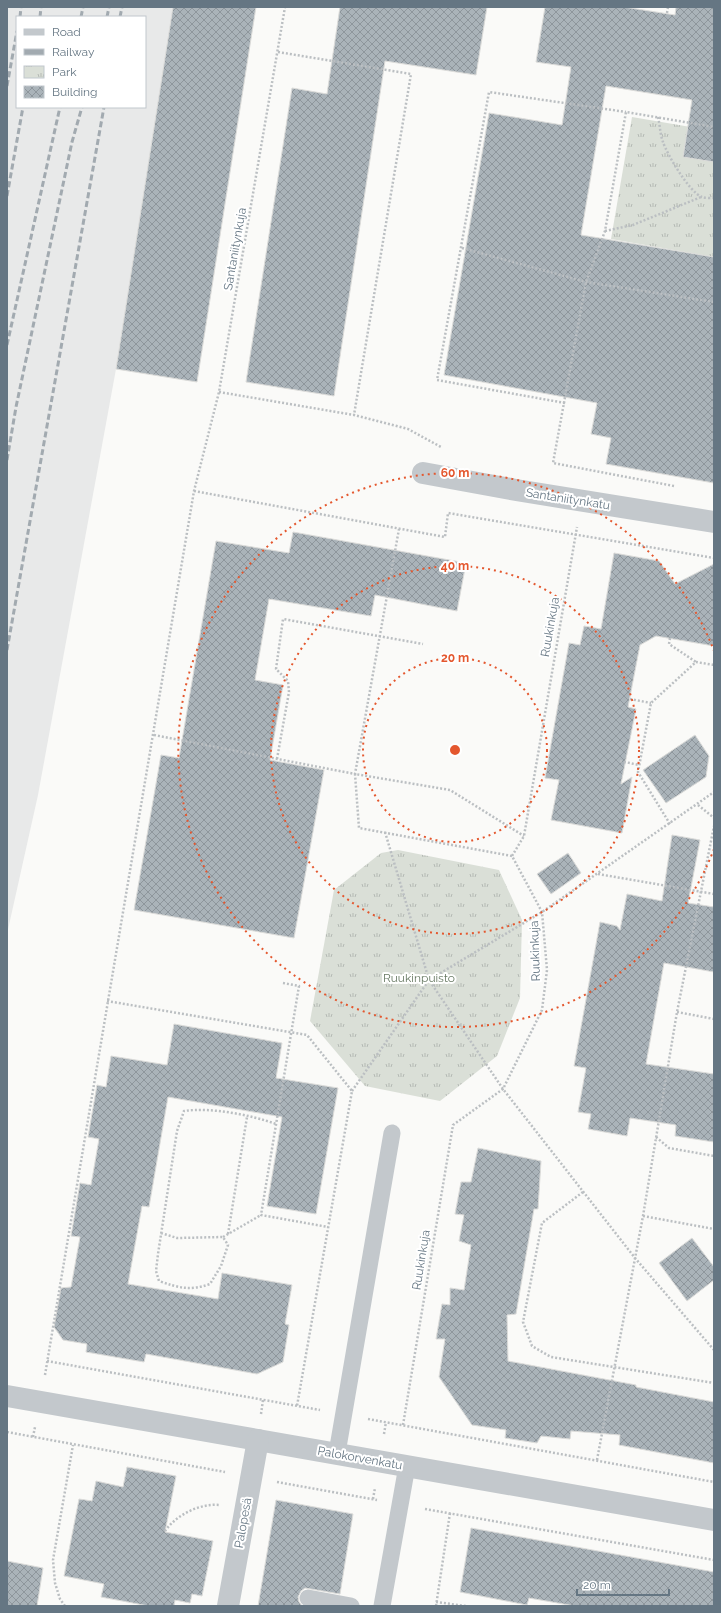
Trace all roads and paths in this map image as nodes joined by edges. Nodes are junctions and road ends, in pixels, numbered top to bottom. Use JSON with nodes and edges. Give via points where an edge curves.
{"nodes":[{"id":1,"x":285,"y":7,"type":"edge"},
{"id":2,"x":668,"y":7,"type":"edge"},
{"id":3,"x":667,"y":14,"type":"dead end"},
{"id":4,"x":278,"y":52,"type":"junction"},
{"id":5,"x":626,"y":112,"type":"junction"},
{"id":6,"x":658,"y":117,"type":"junction"},
{"id":7,"x":714,"y":127,"type":"edge"},
{"id":8,"x":701,"y":197,"type":"junction"},
{"id":9,"x":714,"y":198,"type":"edge"},
{"id":10,"x":605,"y":231,"type":"junction"},
{"id":11,"x":462,"y":248,"type":"junction"},
{"id":12,"x":586,"y":282,"type":"junction"},
{"id":13,"x":714,"y":302,"type":"edge"},
{"id":14,"x":219,"y":392,"type":"junction"},
{"id":15,"x":565,"y":403,"type":"junction"},
{"id":16,"x":354,"y":415,"type":"junction"},
{"id":17,"x":442,"y":448,"type":"dead end"},
{"id":18,"x":422,"y":473,"type":"dead end"},
{"id":19,"x":675,"y":486,"type":"dead end"},
{"id":20,"x":194,"y":491,"type":"junction"},
{"id":21,"x":582,"y":501,"type":"junction"},
{"id":22,"x":714,"y":522,"type":"edge"},
{"id":23,"x":399,"y":529,"type":"junction"},
{"id":24,"x":576,"y":534,"type":"junction"},
{"id":25,"x":714,"y":558,"type":"edge"},
{"id":26,"x":380,"y":636,"type":"junction"},
{"id":27,"x":670,"y":638,"type":"dead end"},
{"id":28,"x":422,"y":644,"type":"dead end"},
{"id":29,"x":696,"y":662,"type":"junction"},
{"id":30,"x":714,"y":665,"type":"edge"},
{"id":31,"x":630,"y":699,"type":"dead end"},
{"id":32,"x":651,"y":703,"type":"junction"},
{"id":33,"x":154,"y":735,"type":"junction"},
{"id":34,"x":277,"y":759,"type":"junction"},
{"id":35,"x":620,"y":761,"type":"dead end"},
{"id":36,"x":639,"y":765,"type":"junction"},
{"id":37,"x":355,"y":774,"type":"junction"},
{"id":38,"x":714,"y":792,"type":"edge"},
{"id":39,"x":698,"y":805,"type":"junction"},
{"id":40,"x":714,"y":818,"type":"edge"},
{"id":41,"x":670,"y":824,"type":"junction"},
{"id":42,"x":714,"y":826,"type":"edge"},
{"id":43,"x":385,"y":832,"type":"junction"},
{"id":44,"x":524,"y":836,"type":"junction"},
{"id":45,"x":512,"y":856,"type":"junction"},
{"id":46,"x":598,"y":874,"type":"junction"},
{"id":47,"x":701,"y":892,"type":"junction"},
{"id":48,"x":714,"y":894,"type":"edge"},
{"id":49,"x":542,"y":912,"type":"junction"},
{"id":50,"x":429,"y":980,"type":"junction"},
{"id":51,"x":283,"y":983,"type":"dead end"},
{"id":52,"x":107,"y":1001,"type":"junction"},
{"id":53,"x":677,"y":1012,"type":"junction"},
{"id":54,"x":714,"y":1018,"type":"edge"},
{"id":55,"x":292,"y":1033,"type":"junction"},
{"id":56,"x":503,"y":1089,"type":"junction"},
{"id":57,"x":352,"y":1091,"type":"junction"},
{"id":58,"x":247,"y":1117,"type":"junction"},
{"id":59,"x":276,"y":1124,"type":"junction"},
{"id":60,"x":392,"y":1133,"type":"dead end"},
{"id":61,"x":656,"y":1137,"type":"junction"},
{"id":62,"x":714,"y":1156,"type":"edge"},
{"id":63,"x":583,"y":1192,"type":"junction"},
{"id":64,"x":261,"y":1215,"type":"junction"},
{"id":65,"x":643,"y":1216,"type":"junction"},
{"id":66,"x":328,"y":1227,"type":"junction"},
{"id":67,"x":714,"y":1229,"type":"edge"},
{"id":68,"x":161,"y":1233,"type":"junction"},
{"id":69,"x":228,"y":1234,"type":"junction"},
{"id":70,"x":223,"y":1237,"type":"junction"},
{"id":71,"x":635,"y":1258,"type":"junction"},
{"id":72,"x":714,"y":1350,"type":"edge"},
{"id":73,"x":47,"y":1361,"type":"junction"},
{"id":74,"x":615,"y":1366,"type":"junction"},
{"id":75,"x":714,"y":1383,"type":"edge"},
{"id":76,"x":7,"y":1396,"type":"edge"},
{"id":77,"x":40,"y":1401,"type":"junction"},
{"id":78,"x":297,"y":1406,"type":"junction"},
{"id":79,"x":342,"y":1414,"type":"junction"},
{"id":80,"x":403,"y":1425,"type":"junction"},
{"id":81,"x":7,"y":1432,"type":"edge"},
{"id":82,"x":33,"y":1437,"type":"junction"},
{"id":83,"x":258,"y":1440,"type":"junction"},
{"id":84,"x":73,"y":1444,"type":"junction"},
{"id":85,"x":337,"y":1453,"type":"junction"},
{"id":86,"x":597,"y":1460,"type":"junction"},
{"id":87,"x":407,"y":1466,"type":"junction"},
{"id":88,"x":252,"y":1477,"type":"junction"},
{"id":89,"x":714,"y":1482,"type":"edge"},
{"id":90,"x":401,"y":1504,"type":"junction"},
{"id":91,"x":246,"y":1509,"type":"junction"},
{"id":92,"x":450,"y":1513,"type":"junction"},
{"id":93,"x":714,"y":1520,"type":"edge"},
{"id":94,"x":165,"y":1531,"type":"dead end"},
{"id":95,"x":714,"y":1560,"type":"edge"},
{"id":96,"x":308,"y":1598,"type":"dead end"},
{"id":97,"x":436,"y":1602,"type":"junction"},
{"id":98,"x":65,"y":1606,"type":"edge"},
{"id":99,"x":228,"y":1606,"type":"edge"},
{"id":100,"x":351,"y":1606,"type":"edge"},
{"id":101,"x":382,"y":1606,"type":"edge"},
{"id":102,"x":436,"y":1606,"type":"edge"},
{"id":103,"x":466,"y":1606,"type":"edge"}],
"edges":[{"from":1,"to":4,"type":"path","name":"Santaniitynkuja"},
{"from":2,"to":3,"type":"path"},
{"from":4,"to":14,"type":"path","name":"Santaniitynkuja"},
{"from":4,"to":16,"type":"path","via":[[411,74]]},
{"from":5,"to":6,"type":"path"},
{"from":5,"to":10,"type":"path"},
{"from":5,"to":11,"type":"path","via":[[489,92]]},
{"from":6,"to":7,"type":"path"},
{"from":6,"to":8,"type":"path","via":[[662,140],[669,156],[690,187]]},
{"from":8,"to":9,"type":"path"},
{"from":8,"to":10,"type":"path","via":[[633,225]]},
{"from":10,"to":12,"type":"path"},
{"from":11,"to":12,"type":"path"},
{"from":11,"to":15,"type":"path","via":[[437,380]]},
{"from":12,"to":13,"type":"path"},
{"from":12,"to":15,"type":"path"},
{"from":14,"to":16,"type":"path"},
{"from":14,"to":20,"type":"path","name":"Santaniitynkuja"},
{"from":15,"to":19,"type":"path","via":[[553,462]]},
{"from":16,"to":17,"type":"path","via":[[408,429]]},
{"from":18,"to":21,"type":"street","name":"Santaniitynkatu"},
{"from":20,"to":23,"type":"path"},
{"from":20,"to":33,"type":"path","name":"Santaniitynkuja"},
{"from":21,"to":22,"type":"street","name":"Santaniitynkatu"},
{"from":21,"to":24,"type":"path","name":"Ruukinkuja"},
{"from":23,"to":24,"type":"path","via":[[445,536],[448,513]]},
{"from":23,"to":26,"type":"path"},
{"from":24,"to":25,"type":"path"},
{"from":24,"to":44,"type":"path","name":"Ruukinkuja"},
{"from":26,"to":28,"type":"path"},
{"from":26,"to":34,"type":"path","via":[[283,619],[276,669],[288,681],[288,692]]},
{"from":26,"to":37,"type":"path"},
{"from":27,"to":29,"type":"path","via":[[669,644]]},
{"from":29,"to":30,"type":"path"},
{"from":29,"to":32,"type":"path"},
{"from":31,"to":32,"type":"path"},
{"from":32,"to":36,"type":"path"},
{"from":33,"to":34,"type":"path"},
{"from":33,"to":52,"type":"path","name":"Santaniitynkuja"},
{"from":34,"to":37,"type":"path"},
{"from":35,"to":36,"type":"path"},
{"from":36,"to":41,"type":"path","via":[[638,772]]},
{"from":37,"to":43,"type":"path","via":[[359,828]]},
{"from":37,"to":44,"type":"path","via":[[450,790]]},
{"from":38,"to":39,"type":"path"},
{"from":39,"to":40,"type":"path"},
{"from":39,"to":41,"type":"path"},
{"from":41,"to":46,"type":"path"},
{"from":42,"to":47,"type":"path"},
{"from":43,"to":45,"type":"path"},
{"from":43,"to":50,"type":"path"},
{"from":44,"to":45,"type":"path","name":"Ruukinkuja"},
{"from":45,"to":49,"type":"path","name":"Ruukinkuja"},
{"from":46,"to":47,"type":"path"},
{"from":46,"to":49,"type":"path"},
{"from":47,"to":48,"type":"path"},
{"from":47,"to":53,"type":"path"},
{"from":49,"to":50,"type":"path"},
{"from":49,"to":56,"type":"path","name":"Ruukinkuja","via":[[547,970],[542,1010]]},
{"from":50,"to":56,"type":"path"},
{"from":50,"to":57,"type":"path"},
{"from":51,"to":55,"type":"path","via":[[299,986]]},
{"from":52,"to":55,"type":"path"},
{"from":52,"to":73,"type":"path","name":"Santaniitynkuja"},
{"from":53,"to":54,"type":"path"},
{"from":53,"to":61,"type":"path"},
{"from":55,"to":57,"type":"path","via":[[307,1035]]},
{"from":55,"to":59,"type":"path"},
{"from":56,"to":63,"type":"path"},
{"from":56,"to":80,"type":"path","name":"Ruukinkuja","via":[[453,1125]]},
{"from":57,"to":66,"type":"path"},
{"from":58,"to":59,"type":"path"},
{"from":58,"to":68,"type":"path","via":[[200,1109],[184,1112],[177,1131]]},
{"from":58,"to":69,"type":"path"},
{"from":59,"to":64,"type":"path"},
{"from":60,"to":79,"type":"lane"},
{"from":61,"to":62,"type":"path","via":[[669,1148]]},
{"from":61,"to":65,"type":"path"},
{"from":63,"to":71,"type":"path"},
{"from":63,"to":74,"type":"path","via":[[542,1224],[523,1322],[532,1346],[551,1357]]},
{"from":64,"to":66,"type":"path"},
{"from":64,"to":69,"type":"path"},
{"from":65,"to":67,"type":"path"},
{"from":65,"to":71,"type":"path"},
{"from":66,"to":78,"type":"path"},
{"from":68,"to":70,"type":"path","via":[[177,1238]]},
{"from":68,"to":70,"type":"path","via":[[156,1271],[159,1280],[176,1287],[196,1289],[210,1284],[221,1266],[228,1245]]},
{"from":69,"to":70,"type":"path"},
{"from":71,"to":72,"type":"path"},
{"from":71,"to":74,"type":"path"},
{"from":73,"to":77,"type":"path","name":"Santaniitynkuja"},
{"from":73,"to":78,"type":"path"},
{"from":74,"to":75,"type":"path"},
{"from":74,"to":86,"type":"path"},
{"from":76,"to":77,"type":"street","name":"Palokorvenkatu"},
{"from":77,"to":82,"type":"path","name":"Santaniitynkuja"},
{"from":77,"to":83,"type":"street","name":"Palokorvenkatu"},
{"from":78,"to":79,"type":"path"},
{"from":79,"to":80,"type":"path"},
{"from":79,"to":85,"type":"lane"},
{"from":80,"to":86,"type":"path"},
{"from":81,"to":82,"type":"path"},
{"from":82,"to":84,"type":"path"},
{"from":83,"to":85,"type":"street","name":"Palokorvenkatu"},
{"from":83,"to":88,"type":"street","name":"Palopesä"},
{"from":84,"to":88,"type":"path"},
{"from":84,"to":98,"type":"path","via":[[53,1560],[55,1583]]},
{"from":85,"to":87,"type":"street","name":"Palokorvenkatu"},
{"from":86,"to":89,"type":"path"},
{"from":87,"to":90,"type":"lane"},
{"from":87,"to":93,"type":"street","name":"Palokorvenkatu"},
{"from":88,"to":90,"type":"path"},
{"from":88,"to":91,"type":"street","name":"Palopesä"},
{"from":90,"to":92,"type":"path"},
{"from":90,"to":101,"type":"lane"},
{"from":91,"to":94,"type":"path","via":[[212,1504],[188,1512],[172,1521]]},
{"from":91,"to":99,"type":"street","name":"Palopesä"},
{"from":92,"to":95,"type":"path"},
{"from":92,"to":97,"type":"path"},
{"from":96,"to":100,"type":"lane"},
{"from":97,"to":102,"type":"path"},
{"from":97,"to":103,"type":"path"}]}
